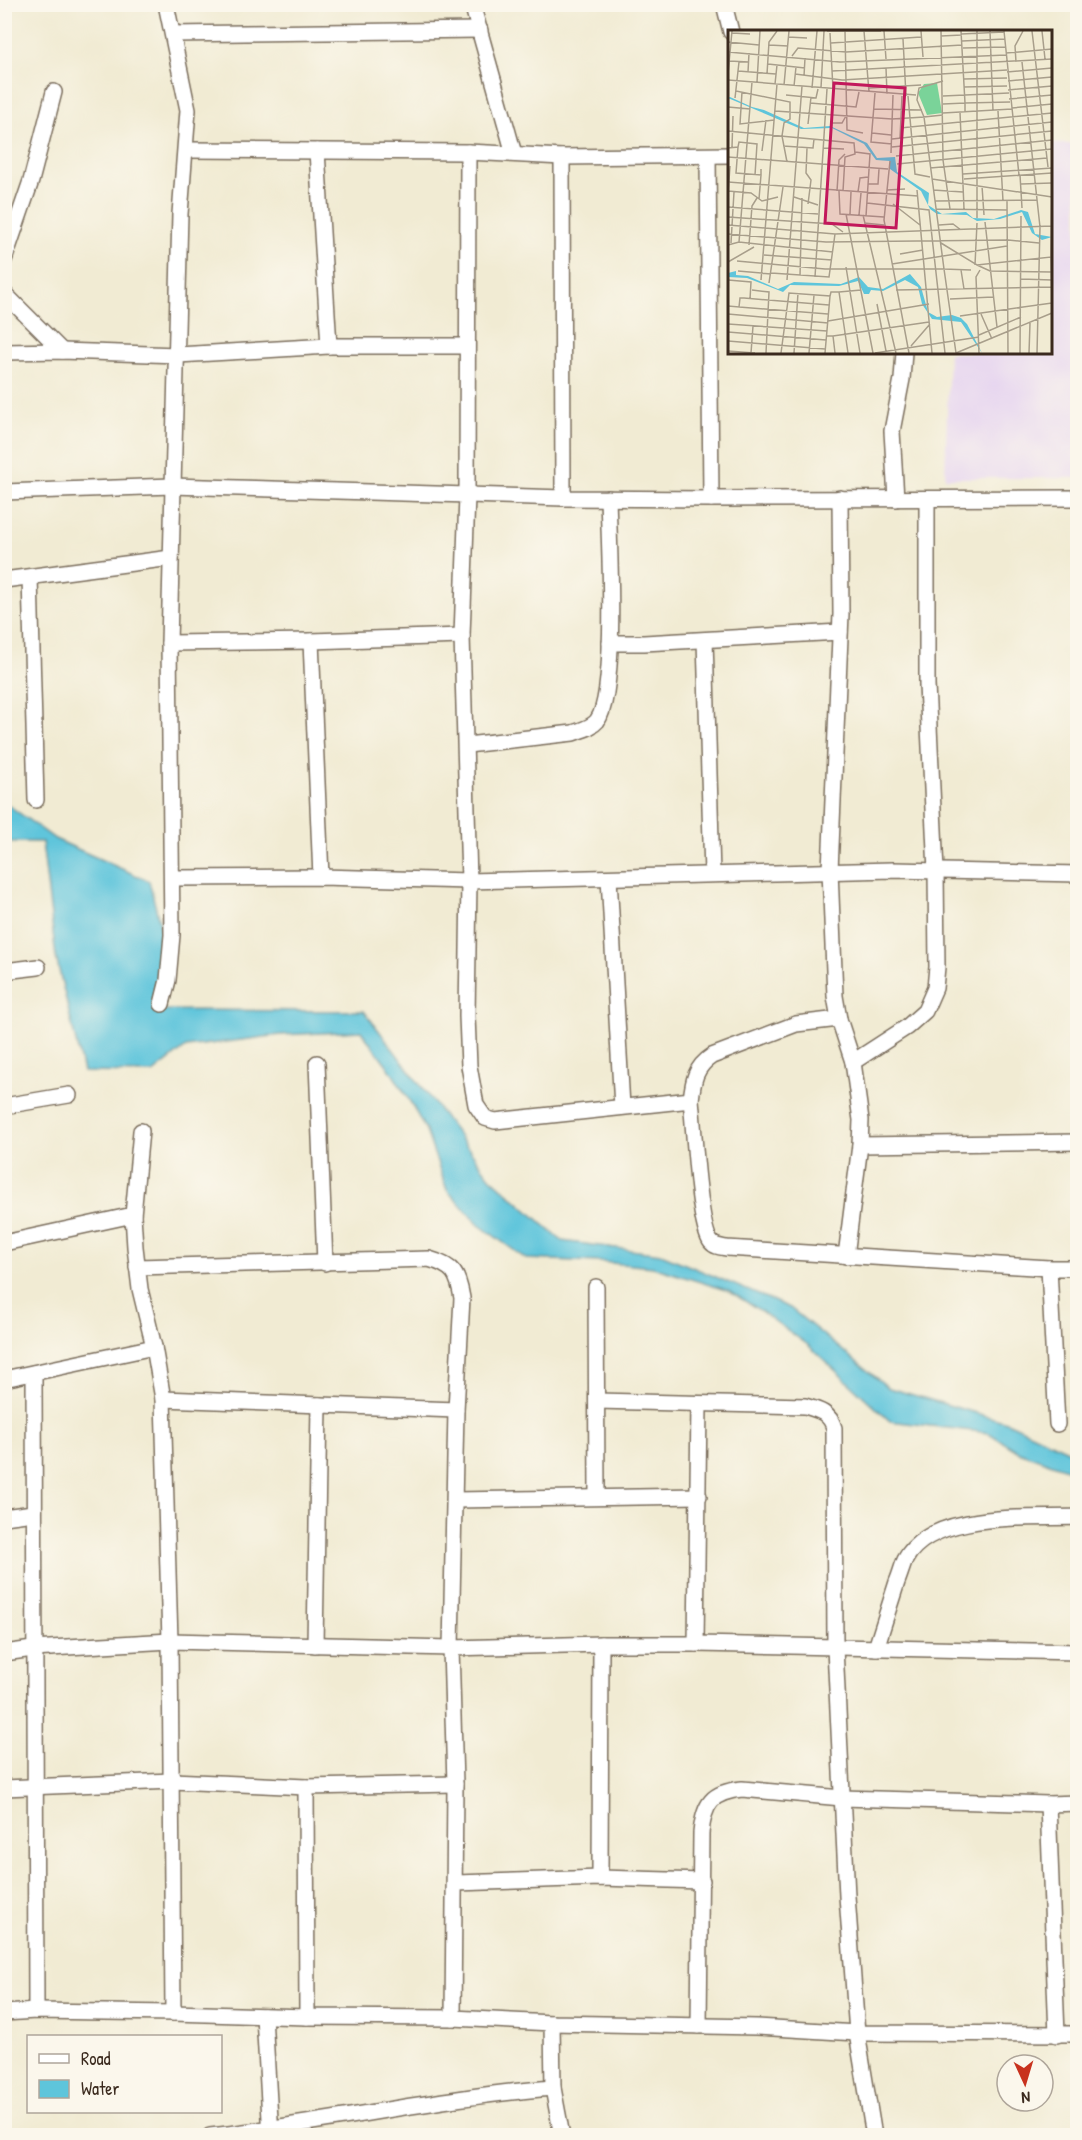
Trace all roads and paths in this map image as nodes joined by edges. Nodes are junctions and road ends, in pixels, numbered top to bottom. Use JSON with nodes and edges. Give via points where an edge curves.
{"nodes":[{"id":1,"x":166,"y":4,"type":"edge"},
{"id":2,"x":472,"y":4,"type":"edge"},
{"id":3,"x":724,"y":4,"type":"edge"},
{"id":4,"x":480,"y":30,"type":"junction"},
{"id":5,"x":730,"y":30,"type":"edge"},
{"id":6,"x":173,"y":34,"type":"junction"},
{"id":7,"x":54,"y":92,"type":"dead end"},
{"id":8,"x":186,"y":150,"type":"junction"},
{"id":9,"x":316,"y":152,"type":"junction"},
{"id":10,"x":468,"y":152,"type":"junction"},
{"id":11,"x":514,"y":153,"type":"junction"},
{"id":12,"x":728,"y":155,"type":"edge"},
{"id":13,"x":562,"y":156,"type":"junction"},
{"id":14,"x":708,"y":156,"type":"junction"},
{"id":15,"x":4,"y":260,"type":"edge"},
{"id":16,"x":4,"y":293,"type":"edge"},
{"id":17,"x":329,"y":346,"type":"junction"},
{"id":18,"x":466,"y":346,"type":"junction"},
{"id":19,"x":62,"y":351,"type":"junction"},
{"id":20,"x":4,"y":352,"type":"edge"},
{"id":21,"x":904,"y":354,"type":"edge"},
{"id":22,"x":178,"y":355,"type":"junction"},
{"id":23,"x":172,"y":486,"type":"junction"},
{"id":24,"x":4,"y":492,"type":"edge"},
{"id":25,"x":467,"y":495,"type":"junction"},
{"id":26,"x":563,"y":498,"type":"junction"},
{"id":27,"x":608,"y":498,"type":"junction"},
{"id":28,"x":840,"y":498,"type":"junction"},
{"id":29,"x":1077,"y":498,"type":"edge"},
{"id":30,"x":711,"y":499,"type":"junction"},
{"id":31,"x":896,"y":499,"type":"junction"},
{"id":32,"x":927,"y":499,"type":"junction"},
{"id":33,"x":171,"y":558,"type":"junction"},
{"id":34,"x":30,"y":577,"type":"junction"},
{"id":35,"x":4,"y":580,"type":"edge"},
{"id":36,"x":840,"y":632,"type":"junction"},
{"id":37,"x":462,"y":636,"type":"junction"},
{"id":38,"x":705,"y":640,"type":"junction"},
{"id":39,"x":311,"y":641,"type":"junction"},
{"id":40,"x":169,"y":643,"type":"junction"},
{"id":41,"x":610,"y":643,"type":"junction"},
{"id":42,"x":466,"y":745,"type":"junction"},
{"id":43,"x":36,"y":800,"type":"dead end"},
{"id":44,"x":830,"y":870,"type":"junction"},
{"id":45,"x":936,"y":872,"type":"junction"},
{"id":46,"x":712,"y":874,"type":"junction"},
{"id":47,"x":1077,"y":874,"type":"edge"},
{"id":48,"x":321,"y":877,"type":"junction"},
{"id":49,"x":172,"y":878,"type":"junction"},
{"id":50,"x":609,"y":878,"type":"junction"},
{"id":51,"x":469,"y":880,"type":"junction"},
{"id":52,"x":38,"y":967,"type":"dead end"},
{"id":53,"x":4,"y":971,"type":"edge"},
{"id":54,"x":162,"y":1004,"type":"dead end"},
{"id":55,"x":839,"y":1019,"type":"junction"},
{"id":56,"x":853,"y":1062,"type":"junction"},
{"id":57,"x":317,"y":1063,"type":"dead end"},
{"id":58,"x":69,"y":1095,"type":"dead end"},
{"id":59,"x":691,"y":1100,"type":"junction"},
{"id":60,"x":4,"y":1106,"type":"edge"},
{"id":61,"x":622,"y":1107,"type":"junction"},
{"id":62,"x":141,"y":1131,"type":"dead end"},
{"id":63,"x":1077,"y":1142,"type":"edge"},
{"id":64,"x":860,"y":1145,"type":"junction"},
{"id":65,"x":133,"y":1215,"type":"junction"},
{"id":66,"x":4,"y":1243,"type":"edge"},
{"id":67,"x":846,"y":1256,"type":"junction"},
{"id":68,"x":325,"y":1263,"type":"junction"},
{"id":69,"x":137,"y":1267,"type":"junction"},
{"id":70,"x":1049,"y":1268,"type":"junction"},
{"id":71,"x":1077,"y":1268,"type":"edge"},
{"id":72,"x":596,"y":1287,"type":"dead end"},
{"id":73,"x":154,"y":1347,"type":"junction"},
{"id":74,"x":34,"y":1373,"type":"junction"},
{"id":75,"x":4,"y":1378,"type":"edge"},
{"id":76,"x":163,"y":1399,"type":"junction"},
{"id":77,"x":597,"y":1401,"type":"junction"},
{"id":78,"x":319,"y":1405,"type":"junction"},
{"id":79,"x":699,"y":1405,"type":"junction"},
{"id":80,"x":456,"y":1410,"type":"junction"},
{"id":81,"x":1058,"y":1424,"type":"dead end"},
{"id":82,"x":699,"y":1496,"type":"junction"},
{"id":83,"x":597,"y":1497,"type":"junction"},
{"id":84,"x":455,"y":1500,"type":"junction"},
{"id":85,"x":33,"y":1513,"type":"junction"},
{"id":86,"x":4,"y":1517,"type":"edge"},
{"id":87,"x":1077,"y":1517,"type":"edge"},
{"id":88,"x":170,"y":1641,"type":"junction"},
{"id":89,"x":602,"y":1644,"type":"junction"},
{"id":90,"x":696,"y":1644,"type":"junction"},
{"id":91,"x":315,"y":1645,"type":"junction"},
{"id":92,"x":452,"y":1648,"type":"junction"},
{"id":93,"x":835,"y":1648,"type":"junction"},
{"id":94,"x":876,"y":1648,"type":"junction"},
{"id":95,"x":33,"y":1649,"type":"junction"},
{"id":96,"x":1077,"y":1652,"type":"edge"},
{"id":97,"x":4,"y":1653,"type":"edge"},
{"id":98,"x":172,"y":1781,"type":"junction"},
{"id":99,"x":455,"y":1784,"type":"junction"},
{"id":100,"x":34,"y":1787,"type":"junction"},
{"id":101,"x":306,"y":1787,"type":"junction"},
{"id":102,"x":4,"y":1788,"type":"edge"},
{"id":103,"x":842,"y":1798,"type":"junction"},
{"id":104,"x":1077,"y":1803,"type":"edge"},
{"id":105,"x":1048,"y":1804,"type":"junction"},
{"id":106,"x":600,"y":1878,"type":"junction"},
{"id":107,"x":702,"y":1881,"type":"junction"},
{"id":108,"x":456,"y":1883,"type":"junction"},
{"id":109,"x":36,"y":2012,"type":"junction"},
{"id":110,"x":4,"y":2013,"type":"edge"},
{"id":111,"x":173,"y":2013,"type":"junction"},
{"id":112,"x":264,"y":2016,"type":"junction"},
{"id":113,"x":307,"y":2017,"type":"junction"},
{"id":114,"x":453,"y":2018,"type":"junction"},
{"id":115,"x":552,"y":2023,"type":"junction"},
{"id":116,"x":699,"y":2026,"type":"junction"},
{"id":117,"x":857,"y":2033,"type":"junction"},
{"id":118,"x":1057,"y":2034,"type":"junction"},
{"id":119,"x":1077,"y":2034,"type":"edge"},
{"id":120,"x":554,"y":2088,"type":"junction"},
{"id":121,"x":271,"y":2132,"type":"edge"},
{"id":122,"x":210,"y":2136,"type":"edge"},
{"id":123,"x":562,"y":2136,"type":"edge"},
{"id":124,"x":874,"y":2136,"type":"edge"}],
"edges":[{"from":1,"to":6,"type":"street"},
{"from":2,"to":4,"type":"street"},
{"from":3,"to":5,"type":"street"},
{"from":4,"to":6,"type":"street"},
{"from":4,"to":11,"type":"street"},
{"from":6,"to":8,"type":"street","via":[[189,110]]},
{"from":7,"to":15,"type":"street","via":[[31,181]]},
{"from":8,"to":9,"type":"street"},
{"from":8,"to":22,"type":"street","via":[[180,214]]},
{"from":9,"to":10,"type":"street"},
{"from":9,"to":17,"type":"street"},
{"from":10,"to":11,"type":"street"},
{"from":10,"to":18,"type":"street"},
{"from":11,"to":13,"type":"street"},
{"from":12,"to":14,"type":"street"},
{"from":13,"to":14,"type":"street"},
{"from":13,"to":26,"type":"street"},
{"from":14,"to":30,"type":"street"},
{"from":16,"to":19,"type":"street"},
{"from":17,"to":18,"type":"street"},
{"from":17,"to":22,"type":"street"},
{"from":18,"to":25,"type":"street"},
{"from":19,"to":20,"type":"street"},
{"from":19,"to":22,"type":"street"},
{"from":21,"to":31,"type":"street","via":[[892,431]]},
{"from":22,"to":23,"type":"street"},
{"from":23,"to":24,"type":"street"},
{"from":23,"to":25,"type":"street"},
{"from":23,"to":33,"type":"street"},
{"from":25,"to":26,"type":"street"},
{"from":25,"to":37,"type":"street"},
{"from":26,"to":27,"type":"street"},
{"from":27,"to":30,"type":"street"},
{"from":27,"to":41,"type":"street"},
{"from":28,"to":30,"type":"street"},
{"from":28,"to":31,"type":"street"},
{"from":28,"to":36,"type":"street"},
{"from":29,"to":32,"type":"street"},
{"from":31,"to":32,"type":"street"},
{"from":32,"to":45,"type":"street","via":[[927,685]]},
{"from":33,"to":34,"type":"street"},
{"from":33,"to":40,"type":"street"},
{"from":34,"to":35,"type":"street"},
{"from":34,"to":43,"type":"street"},
{"from":36,"to":38,"type":"street"},
{"from":36,"to":44,"type":"street"},
{"from":37,"to":39,"type":"street"},
{"from":37,"to":42,"type":"street"},
{"from":38,"to":41,"type":"street"},
{"from":38,"to":46,"type":"street"},
{"from":39,"to":40,"type":"street"},
{"from":39,"to":48,"type":"street"},
{"from":40,"to":49,"type":"street"},
{"from":41,"to":42,"type":"street","via":[[608,681],[597,722],[573,733]]},
{"from":42,"to":51,"type":"street"},
{"from":44,"to":45,"type":"street"},
{"from":44,"to":46,"type":"street"},
{"from":44,"to":55,"type":"street"},
{"from":45,"to":47,"type":"street"},
{"from":45,"to":56,"type":"street","via":[[937,967],[931,1000],[925,1011],[907,1026]]},
{"from":46,"to":50,"type":"street"},
{"from":48,"to":49,"type":"street"},
{"from":48,"to":51,"type":"street"},
{"from":49,"to":54,"type":"street","via":[[172,935]]},
{"from":50,"to":51,"type":"street"},
{"from":50,"to":61,"type":"street"},
{"from":51,"to":61,"type":"street","via":[[467,1016],[470,1066],[479,1112],[495,1121]]},
{"from":52,"to":53,"type":"street"},
{"from":55,"to":56,"type":"street"},
{"from":55,"to":59,"type":"street","via":[[796,1024],[712,1056],[697,1070]]},
{"from":56,"to":64,"type":"street","via":[[861,1120]]},
{"from":57,"to":68,"type":"street"},
{"from":58,"to":60,"type":"street"},
{"from":59,"to":61,"type":"street"},
{"from":59,"to":67,"type":"street","via":[[700,1203],[711,1243],[727,1248]]},
{"from":62,"to":65,"type":"street"},
{"from":63,"to":64,"type":"street"},
{"from":64,"to":67,"type":"street"},
{"from":65,"to":66,"type":"street"},
{"from":65,"to":69,"type":"street"},
{"from":67,"to":70,"type":"street"},
{"from":68,"to":69,"type":"street"},
{"from":68,"to":80,"type":"street","via":[[429,1259],[452,1269],[460,1281],[462,1298]]},
{"from":69,"to":73,"type":"street"},
{"from":70,"to":71,"type":"street"},
{"from":70,"to":81,"type":"street"},
{"from":72,"to":77,"type":"street"},
{"from":73,"to":74,"type":"street"},
{"from":73,"to":76,"type":"street"},
{"from":74,"to":75,"type":"street"},
{"from":74,"to":85,"type":"street"},
{"from":76,"to":78,"type":"street"},
{"from":76,"to":88,"type":"street"},
{"from":77,"to":79,"type":"street"},
{"from":77,"to":83,"type":"street"},
{"from":78,"to":80,"type":"street"},
{"from":78,"to":91,"type":"street"},
{"from":79,"to":82,"type":"street"},
{"from":79,"to":93,"type":"street","via":[[805,1406],[832,1420]]},
{"from":80,"to":84,"type":"street"},
{"from":82,"to":83,"type":"street"},
{"from":82,"to":90,"type":"street"},
{"from":83,"to":84,"type":"street"},
{"from":84,"to":92,"type":"street"},
{"from":85,"to":86,"type":"street"},
{"from":85,"to":95,"type":"street"},
{"from":87,"to":94,"type":"street","via":[[974,1521],[929,1536],[905,1559]]},
{"from":88,"to":91,"type":"street"},
{"from":88,"to":95,"type":"street"},
{"from":88,"to":98,"type":"street"},
{"from":89,"to":90,"type":"street"},
{"from":89,"to":92,"type":"street"},
{"from":89,"to":106,"type":"street"},
{"from":90,"to":93,"type":"street"},
{"from":91,"to":92,"type":"street"},
{"from":92,"to":99,"type":"street"},
{"from":93,"to":94,"type":"street"},
{"from":93,"to":103,"type":"street"},
{"from":94,"to":96,"type":"street"},
{"from":95,"to":97,"type":"street"},
{"from":95,"to":100,"type":"street"},
{"from":98,"to":100,"type":"street"},
{"from":98,"to":101,"type":"street"},
{"from":98,"to":111,"type":"street"},
{"from":99,"to":101,"type":"street"},
{"from":99,"to":108,"type":"street"},
{"from":100,"to":102,"type":"street"},
{"from":100,"to":109,"type":"street"},
{"from":101,"to":113,"type":"street"},
{"from":103,"to":105,"type":"street"},
{"from":103,"to":107,"type":"street","via":[[742,1789],[717,1794],[703,1819]]},
{"from":103,"to":117,"type":"street"},
{"from":104,"to":105,"type":"street"},
{"from":105,"to":118,"type":"street"},
{"from":106,"to":107,"type":"street"},
{"from":106,"to":108,"type":"street"},
{"from":107,"to":116,"type":"street"},
{"from":108,"to":114,"type":"street"},
{"from":109,"to":110,"type":"street"},
{"from":109,"to":111,"type":"street"},
{"from":111,"to":112,"type":"street"},
{"from":112,"to":113,"type":"street"},
{"from":112,"to":121,"type":"street"},
{"from":113,"to":114,"type":"street"},
{"from":114,"to":115,"type":"street"},
{"from":115,"to":116,"type":"street"},
{"from":115,"to":120,"type":"street"},
{"from":116,"to":117,"type":"street"},
{"from":117,"to":118,"type":"street"},
{"from":117,"to":124,"type":"street"},
{"from":118,"to":119,"type":"street"},
{"from":120,"to":121,"type":"street","via":[[492,2093]]},
{"from":120,"to":123,"type":"street"},
{"from":121,"to":122,"type":"street"}]}
